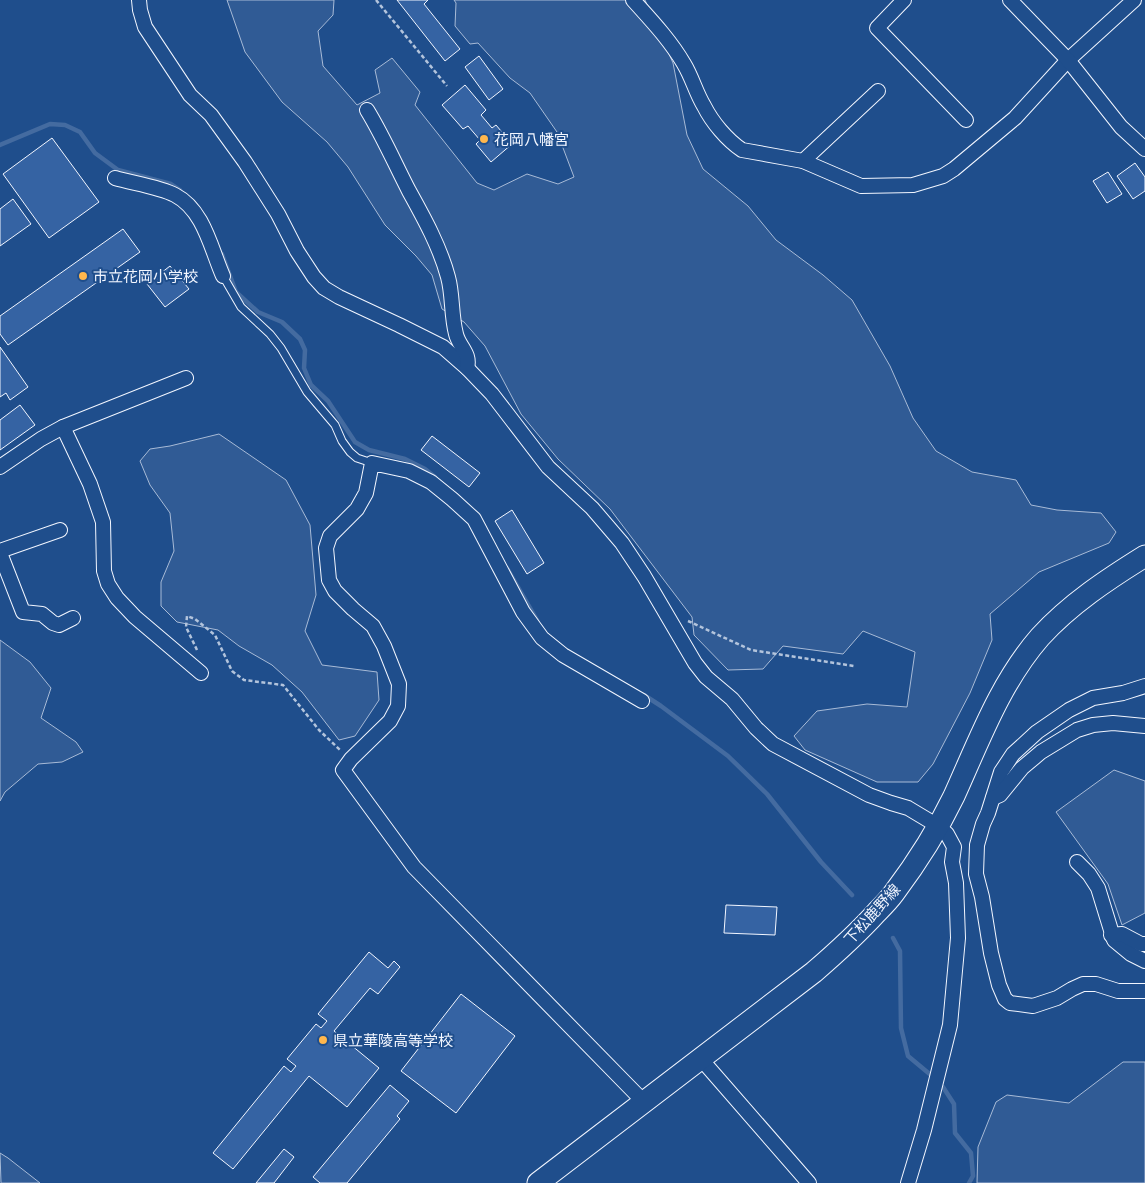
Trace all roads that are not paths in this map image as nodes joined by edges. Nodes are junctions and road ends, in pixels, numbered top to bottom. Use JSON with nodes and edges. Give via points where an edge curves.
{"nodes":[{"id":1,"x":139,"y":0,"type":"edge"},
{"id":2,"x":633,"y":0,"type":"edge"},
{"id":3,"x":904,"y":0,"type":"edge"},
{"id":4,"x":1010,"y":0,"type":"edge"},
{"id":5,"x":1134,"y":0,"type":"edge"},
{"id":6,"x":1068,"y":60,"type":"junction"},
{"id":7,"x":878,"y":91,"type":"dead end"},
{"id":8,"x":367,"y":110,"type":"dead end"},
{"id":9,"x":966,"y":120,"type":"dead end"},
{"id":10,"x":1145,"y":148,"type":"edge"},
{"id":11,"x":803,"y":160,"type":"junction"},
{"id":12,"x":115,"y":178,"type":"dead end"},
{"id":13,"x":223,"y":276,"type":"joint"},
{"id":14,"x":467,"y":368,"type":"junction"},
{"id":15,"x":186,"y":378,"type":"dead end"},
{"id":16,"x":63,"y":428,"type":"junction"},
{"id":17,"x":372,"y":463,"type":"junction"},
{"id":18,"x":0,"y":467,"type":"edge"},
{"id":19,"x":60,"y":530,"type":"dead end"},
{"id":20,"x":0,"y":552,"type":"edge"},
{"id":21,"x":1145,"y":556,"type":"edge"},
{"id":22,"x":72,"y":618,"type":"dead end"},
{"id":23,"x":201,"y":673,"type":"road end"},
{"id":24,"x":1145,"y":686,"type":"edge"},
{"id":25,"x":642,"y":701,"type":"dead end"},
{"id":26,"x":1145,"y":726,"type":"edge"},
{"id":27,"x":993,"y":798,"type":"junction"},
{"id":28,"x":938,"y":826,"type":"junction"},
{"id":29,"x":977,"y":845,"type":"junction"},
{"id":30,"x":954,"y":847,"type":"junction"},
{"id":31,"x":1077,"y":862,"type":"dead end"},
{"id":32,"x":1111,"y":935,"type":"junction"},
{"id":33,"x":1145,"y":944,"type":"edge"},
{"id":34,"x":1145,"y":961,"type":"edge"},
{"id":35,"x":1145,"y":991,"type":"edge"},
{"id":36,"x":701,"y":1059,"type":"junction"},
{"id":37,"x":644,"y":1102,"type":"junction"},
{"id":38,"x":538,"y":1183,"type":"edge"},
{"id":39,"x":809,"y":1183,"type":"edge"},
{"id":40,"x":908,"y":1183,"type":"edge"}],
"edges":[{"from":1,"to":14,"type":"street","via":[[145,27],[190,95],[211,115],[245,162],[314,277],[339,297],[443,347]]},
{"from":2,"to":11,"type":"street","via":[[659,28],[685,65],[704,108],[735,145],[742,150]]},
{"from":3,"to":9,"type":"street","via":[[877,28]]},
{"from":4,"to":6,"type":"street"},
{"from":5,"to":6,"type":"street"},
{"from":6,"to":10,"type":"street","via":[[1121,127]]},
{"from":6,"to":11,"type":"street","via":[[1015,118],[943,176],[913,185],[861,186]]},
{"from":7,"to":11,"type":"street"},
{"from":8,"to":14,"type":"street","via":[[425,220],[449,278],[453,323],[457,339],[467,353]]},
{"from":12,"to":13,"type":"street","via":[[184,200],[203,226]]},
{"from":13,"to":17,"type":"lane","via":[[241,307],[281,348],[307,392],[335,425],[350,452]]},
{"from":14,"to":28,"type":"street","via":[[492,394],[548,467],[592,508],[622,543],[695,663],[756,728],[773,744],[869,794],[908,808]]},
{"from":15,"to":16,"type":"street"},
{"from":16,"to":18,"type":"street"},
{"from":16,"to":23,"type":"street","via":[[90,484],[103,522],[104,571],[108,584],[116,598]]},
{"from":17,"to":25,"type":"street","via":[[408,471],[431,482],[452,499],[474,520],[523,612],[542,638],[563,655]]},
{"from":17,"to":37,"type":"street","via":[[366,493],[357,508],[330,536],[326,548],[329,580],[335,591],[373,626],[384,646],[399,684],[398,706],[390,720],[343,770],[414,867]]},
{"from":19,"to":20,"type":"street"},
{"from":20,"to":22,"type":"street","via":[[23,612],[42,614],[59,625]]},
{"from":21,"to":28,"type":"main road","name":"下松鹿野線","via":[[1112,576],[1040,636],[1011,676]]},
{"from":24,"to":27,"type":"street","via":[[1093,698],[1037,732],[1013,754],[1001,772]]},
{"from":26,"to":27,"type":"street","via":[[1113,723],[1077,730],[1041,752],[1022,768],[1000,796]]},
{"from":27,"to":29,"type":"street"},
{"from":28,"to":30,"type":"street"},
{"from":28,"to":36,"type":"main road","name":"下松鹿野線","via":[[894,894],[854,936],[814,972]]},
{"from":29,"to":30,"type":"street"},
{"from":29,"to":35,"type":"street","via":[[976,874],[991,953],[1005,999],[1010,1003],[1033,1006],[1083,984],[1096,984],[1118,991]]},
{"from":30,"to":40,"type":"street","via":[[952,862],[958,938],[950,1025]]},
{"from":31,"to":32,"type":"street","via":[[1098,888]]},
{"from":32,"to":33,"type":"street","via":[[1122,934]]},
{"from":32,"to":34,"type":"street","via":[[1131,954]]},
{"from":36,"to":37,"type":"main road","name":"下松鹿野線"},
{"from":36,"to":39,"type":"street"},
{"from":37,"to":38,"type":"main road","name":"下松鹿野線"}]}
